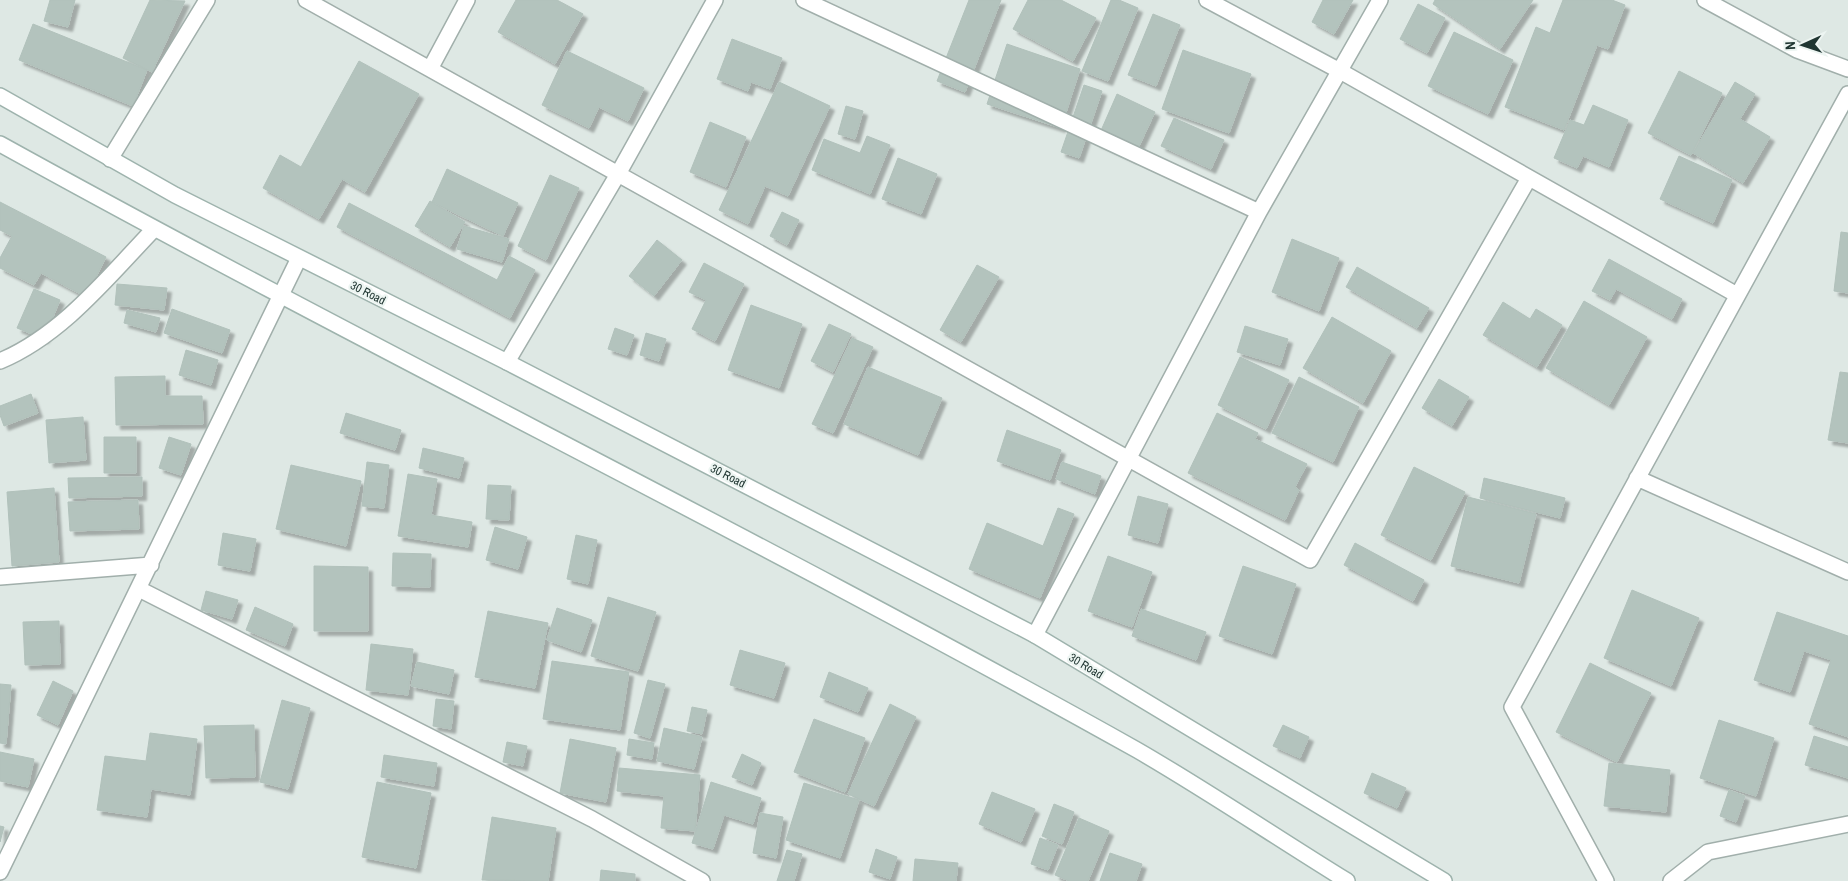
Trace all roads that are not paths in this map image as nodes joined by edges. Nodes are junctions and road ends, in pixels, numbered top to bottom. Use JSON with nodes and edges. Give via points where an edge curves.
{"nodes":[{"id":1,"x":207,"y":0,"type":"edge"},
{"id":2,"x":306,"y":0,"type":"edge"},
{"id":3,"x":467,"y":0,"type":"edge"},
{"id":4,"x":714,"y":0,"type":"edge"},
{"id":5,"x":804,"y":0,"type":"edge"},
{"id":6,"x":1207,"y":0,"type":"edge"},
{"id":7,"x":1380,"y":0,"type":"edge"},
{"id":8,"x":1705,"y":0,"type":"edge"},
{"id":9,"x":430,"y":69,"type":"junction"},
{"id":10,"x":1848,"y":69,"type":"edge"},
{"id":11,"x":1340,"y":71,"type":"junction"},
{"id":12,"x":1848,"y":94,"type":"edge"},
{"id":13,"x":0,"y":96,"type":"edge"},
{"id":14,"x":0,"y":144,"type":"edge"},
{"id":15,"x":110,"y":159,"type":"junction"},
{"id":16,"x":618,"y":174,"type":"junction"},
{"id":17,"x":1529,"y":178,"type":"junction"},
{"id":18,"x":1259,"y":212,"type":"junction"},
{"id":19,"x":154,"y":229,"type":"junction"},
{"id":20,"x":299,"y":258,"type":"junction"},
{"id":21,"x":1737,"y":295,"type":"junction"},
{"id":22,"x":281,"y":296,"type":"junction"},
{"id":23,"x":0,"y":361,"type":"edge"},
{"id":24,"x":507,"y":362,"type":"junction"},
{"id":25,"x":1128,"y":460,"type":"junction"},
{"id":26,"x":1637,"y":478,"type":"junction"},
{"id":27,"x":151,"y":565,"type":"junction"},
{"id":28,"x":1848,"y":572,"type":"edge"},
{"id":29,"x":0,"y":577,"type":"edge"},
{"id":30,"x":139,"y":589,"type":"junction"},
{"id":31,"x":1035,"y":635,"type":"junction"},
{"id":32,"x":1848,"y":824,"type":"edge"},
{"id":33,"x":0,"y":872,"type":"edge"},
{"id":34,"x":702,"y":881,"type":"edge"},
{"id":35,"x":1346,"y":881,"type":"edge"},
{"id":36,"x":1444,"y":881,"type":"edge"},
{"id":37,"x":1606,"y":881,"type":"edge"},
{"id":38,"x":1671,"y":881,"type":"edge"}],
"edges":[{"from":1,"to":15,"type":"street"},
{"from":2,"to":9,"type":"street"},
{"from":3,"to":9,"type":"street"},
{"from":4,"to":16,"type":"street"},
{"from":5,"to":18,"type":"street"},
{"from":6,"to":11,"type":"street"},
{"from":7,"to":11,"type":"street"},
{"from":8,"to":10,"type":"street","via":[[1797,50]]},
{"from":9,"to":16,"type":"street"},
{"from":11,"to":17,"type":"street"},
{"from":11,"to":18,"type":"street"},
{"from":12,"to":21,"type":"street"},
{"from":13,"to":15,"type":"street","name":"30 Road"},
{"from":14,"to":19,"type":"street"},
{"from":15,"to":20,"type":"street","name":"30 Road"},
{"from":16,"to":24,"type":"street"},
{"from":16,"to":25,"type":"street"},
{"from":17,"to":21,"type":"street"},
{"from":17,"to":25,"type":"street","via":[[1310,560]]},
{"from":18,"to":25,"type":"street"},
{"from":19,"to":22,"type":"street"},
{"from":19,"to":23,"type":"street","via":[[75,311],[24,351]]},
{"from":20,"to":22,"type":"street"},
{"from":20,"to":24,"type":"street","name":"30 Road"},
{"from":21,"to":26,"type":"street"},
{"from":22,"to":27,"type":"street"},
{"from":22,"to":35,"type":"street","via":[[766,549],[1140,752]]},
{"from":24,"to":31,"type":"street","name":"30 Road"},
{"from":25,"to":31,"type":"street"},
{"from":26,"to":28,"type":"street"},
{"from":26,"to":37,"type":"street","via":[[1512,707]]},
{"from":27,"to":29,"type":"street"},
{"from":27,"to":30,"type":"street"},
{"from":30,"to":33,"type":"street"},
{"from":30,"to":34,"type":"street","via":[[592,819]]},
{"from":31,"to":36,"type":"street","name":"30 Road"},
{"from":32,"to":38,"type":"street","via":[[1708,852]]}]}
